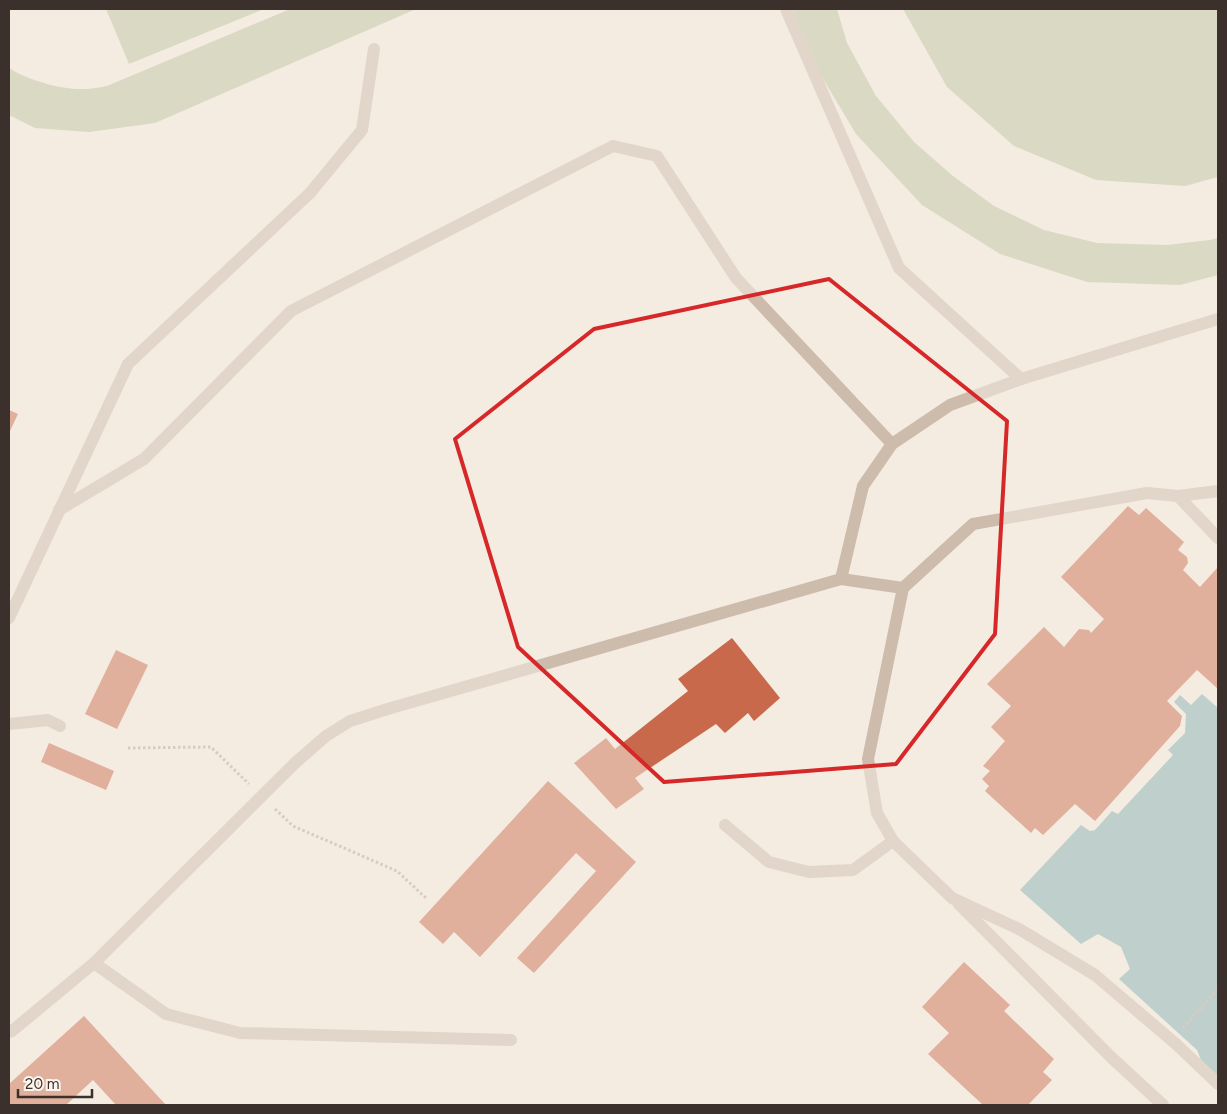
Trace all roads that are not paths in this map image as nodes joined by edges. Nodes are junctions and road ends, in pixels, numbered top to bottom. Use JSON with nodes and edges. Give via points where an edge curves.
{"nodes":[{"id":1,"x":786,"y":9,"type":"edge"},
{"id":2,"x":374,"y":49,"type":"dead end"},
{"id":3,"x":1218,"y":319,"type":"edge"},
{"id":4,"x":1021,"y":379,"type":"junction"},
{"id":5,"x":892,"y":444,"type":"junction"},
{"id":6,"x":1218,"y":491,"type":"edge"},
{"id":7,"x":1178,"y":496,"type":"junction"},
{"id":8,"x":59,"y":510,"type":"junction"},
{"id":9,"x":1218,"y":538,"type":"edge"},
{"id":10,"x":840,"y":579,"type":"junction"},
{"id":11,"x":903,"y":588,"type":"junction"},
{"id":12,"x":9,"y":618,"type":"edge"},
{"id":13,"x":9,"y":724,"type":"edge"},
{"id":14,"x":60,"y":726,"type":"dead end"},
{"id":15,"x":725,"y":825,"type":"dead end"},
{"id":16,"x":893,"y":841,"type":"junction"},
{"id":17,"x":952,"y":898,"type":"junction"},
{"id":18,"x":94,"y":963,"type":"junction"},
{"id":19,"x":9,"y":1032,"type":"edge"},
{"id":20,"x":511,"y":1040,"type":"dead end"},
{"id":21,"x":1218,"y":1084,"type":"edge"},
{"id":22,"x":1163,"y":1105,"type":"edge"}],
"edges":[{"from":1,"to":4,"type":"street","via":[[899,268]]},
{"from":2,"to":8,"type":"street","via":[[362,130],[310,193],[128,364]]},
{"from":3,"to":4,"type":"street"},
{"from":4,"to":5,"type":"street","via":[[950,405]]},
{"from":5,"to":8,"type":"street","via":[[736,278],[657,156],[613,146],[291,311],[144,459]]},
{"from":5,"to":10,"type":"street","via":[[863,486]]},
{"from":6,"to":7,"type":"street"},
{"from":7,"to":9,"type":"street"},
{"from":7,"to":11,"type":"street","via":[[1147,493],[973,524]]},
{"from":8,"to":12,"type":"street"},
{"from":10,"to":11,"type":"street"},
{"from":10,"to":18,"type":"street","via":[[350,721],[326,736],[260,796]]},
{"from":11,"to":16,"type":"street","via":[[868,759],[877,813]]},
{"from":13,"to":14,"type":"street","via":[[48,720]]},
{"from":15,"to":16,"type":"street","via":[[769,862],[809,872],[854,870]]},
{"from":16,"to":17,"type":"street"},
{"from":17,"to":21,"type":"street","via":[[1019,929],[1095,975]]},
{"from":17,"to":22,"type":"street"},
{"from":18,"to":19,"type":"street"},
{"from":18,"to":20,"type":"street","via":[[166,1014],[240,1033]]}]}
